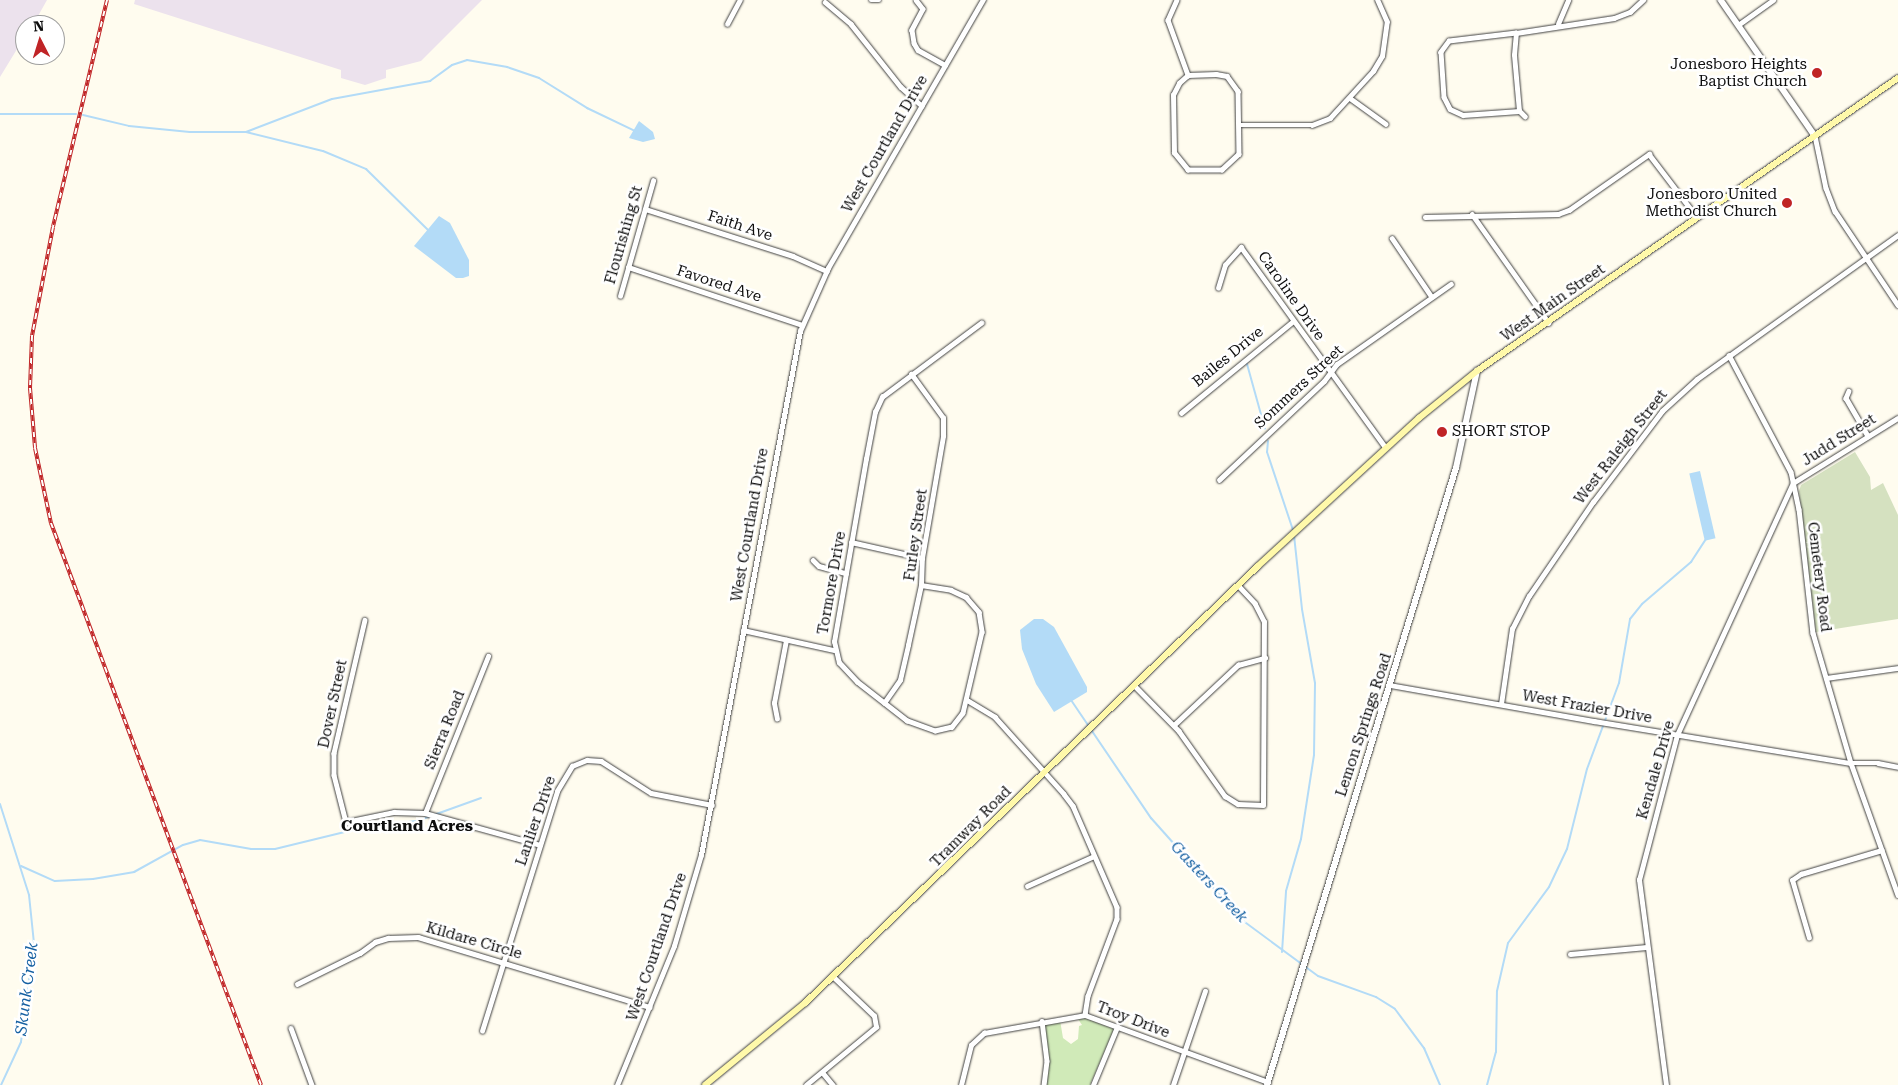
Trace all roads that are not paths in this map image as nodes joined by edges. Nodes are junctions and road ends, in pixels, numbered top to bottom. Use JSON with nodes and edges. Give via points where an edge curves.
{"nodes":[{"id":1,"x":740,"y":0,"type":"edge"},
{"id":2,"x":871,"y":0,"type":"edge"},
{"id":3,"x":879,"y":0,"type":"edge"},
{"id":4,"x":916,"y":0,"type":"edge"},
{"id":5,"x":983,"y":0,"type":"edge"},
{"id":6,"x":1177,"y":0,"type":"edge"},
{"id":7,"x":1377,"y":0,"type":"edge"},
{"id":8,"x":1568,"y":0,"type":"edge"},
{"id":9,"x":1643,"y":0,"type":"edge"},
{"id":10,"x":1721,"y":0,"type":"edge"},
{"id":11,"x":1773,"y":0,"type":"edge"},
{"id":12,"x":825,"y":2,"type":"dead end"},
{"id":13,"x":727,"y":24,"type":"dead end"},
{"id":14,"x":1558,"y":24,"type":"junction"},
{"id":15,"x":1738,"y":25,"type":"junction"},
{"id":16,"x":1516,"y":33,"type":"junction"},
{"id":17,"x":945,"y":65,"type":"junction"},
{"id":18,"x":1188,"y":75,"type":"junction"},
{"id":19,"x":1898,"y":78,"type":"edge"},
{"id":20,"x":1350,"y":98,"type":"junction"},
{"id":21,"x":922,"y":106,"type":"junction"},
{"id":22,"x":1519,"y":111,"type":"junction"},
{"id":23,"x":1525,"y":117,"type":"dead end"},
{"id":24,"x":1386,"y":124,"type":"dead end"},
{"id":25,"x":1240,"y":125,"type":"junction"},
{"id":26,"x":1814,"y":136,"type":"junction"},
{"id":27,"x":653,"y":181,"type":"dead end"},
{"id":28,"x":644,"y":209,"type":"junction"},
{"id":29,"x":1472,"y":214,"type":"junction"},
{"id":30,"x":1425,"y":217,"type":"dead end"},
{"id":31,"x":1697,"y":217,"type":"junction"},
{"id":32,"x":1898,"y":235,"type":"edge"},
{"id":33,"x":1392,"y":238,"type":"dead end"},
{"id":34,"x":1866,"y":258,"type":"junction"},
{"id":35,"x":628,"y":267,"type":"junction"},
{"id":36,"x":827,"y":271,"type":"junction"},
{"id":37,"x":1451,"y":284,"type":"dead end"},
{"id":38,"x":1218,"y":288,"type":"dead end"},
{"id":39,"x":620,"y":296,"type":"dead end"},
{"id":40,"x":1432,"y":297,"type":"junction"},
{"id":41,"x":1898,"y":305,"type":"edge"},
{"id":42,"x":1292,"y":322,"type":"junction"},
{"id":43,"x":981,"y":323,"type":"dead end"},
{"id":44,"x":1549,"y":323,"type":"junction"},
{"id":45,"x":802,"y":325,"type":"junction"},
{"id":46,"x":1729,"y":355,"type":"junction"},
{"id":47,"x":1477,"y":371,"type":"junction"},
{"id":48,"x":911,"y":374,"type":"junction"},
{"id":49,"x":1330,"y":374,"type":"junction"},
{"id":50,"x":1849,"y":391,"type":"dead end"},
{"id":51,"x":1181,"y":413,"type":"dead end"},
{"id":52,"x":1898,"y":418,"type":"edge"},
{"id":53,"x":1868,"y":436,"type":"junction"},
{"id":54,"x":1385,"y":448,"type":"junction"},
{"id":55,"x":1219,"y":480,"type":"dead end"},
{"id":56,"x":1793,"y":483,"type":"junction"},
{"id":57,"x":851,"y":542,"type":"junction"},
{"id":58,"x":922,"y":558,"type":"junction"},
{"id":59,"x":813,"y":560,"type":"dead end"},
{"id":60,"x":846,"y":572,"type":"junction"},
{"id":61,"x":1246,"y":578,"type":"joint"},
{"id":62,"x":921,"y":585,"type":"junction"},
{"id":63,"x":1238,"y":586,"type":"junction"},
{"id":64,"x":364,"y":620,"type":"dead end"},
{"id":65,"x":743,"y":630,"type":"junction"},
{"id":66,"x":786,"y":640,"type":"junction"},
{"id":67,"x":834,"y":650,"type":"junction"},
{"id":68,"x":488,"y":656,"type":"dead end"},
{"id":69,"x":1264,"y":658,"type":"junction"},
{"id":70,"x":1898,"y":668,"type":"edge"},
{"id":71,"x":1826,"y":678,"type":"junction"},
{"id":72,"x":1390,"y":685,"type":"junction"},
{"id":73,"x":1135,"y":686,"type":"junction"},
{"id":74,"x":967,"y":700,"type":"junction"},
{"id":75,"x":884,"y":703,"type":"junction"},
{"id":76,"x":1501,"y":704,"type":"junction"},
{"id":77,"x":777,"y":719,"type":"dead end"},
{"id":78,"x":1174,"y":725,"type":"junction"},
{"id":79,"x":1677,"y":735,"type":"junction"},
{"id":80,"x":1851,"y":763,"type":"junction"},
{"id":81,"x":1898,"y":767,"type":"edge"},
{"id":82,"x":1044,"y":773,"type":"junction"},
{"id":83,"x":712,"y":805,"type":"junction"},
{"id":84,"x":425,"y":812,"type":"junction"},
{"id":85,"x":540,"y":844,"type":"junction"},
{"id":86,"x":1882,"y":850,"type":"junction"},
{"id":87,"x":1094,"y":856,"type":"junction"},
{"id":88,"x":1027,"y":886,"type":"dead end"},
{"id":89,"x":1897,"y":888,"type":"edge"},
{"id":90,"x":1898,"y":895,"type":"edge"},
{"id":91,"x":1809,"y":938,"type":"dead end"},
{"id":92,"x":1646,"y":947,"type":"junction"},
{"id":93,"x":1570,"y":954,"type":"dead end"},
{"id":94,"x":504,"y":962,"type":"junction"},
{"id":95,"x":833,"y":977,"type":"junction"},
{"id":96,"x":297,"y":984,"type":"dead end"},
{"id":97,"x":1205,"y":991,"type":"dead end"},
{"id":98,"x":650,"y":1007,"type":"junction"},
{"id":99,"x":1085,"y":1015,"type":"junction"},
{"id":100,"x":1042,"y":1021,"type":"junction"},
{"id":101,"x":1117,"y":1027,"type":"junction"},
{"id":102,"x":291,"y":1028,"type":"dead end"},
{"id":103,"x":482,"y":1031,"type":"dead end"},
{"id":104,"x":1184,"y":1053,"type":"junction"},
{"id":105,"x":823,"y":1072,"type":"junction"},
{"id":106,"x":1267,"y":1084,"type":"edge"},
{"id":107,"x":312,"y":1085,"type":"edge"},
{"id":108,"x":617,"y":1085,"type":"edge"},
{"id":109,"x":705,"y":1085,"type":"edge"},
{"id":110,"x":806,"y":1085,"type":"edge"},
{"id":111,"x":833,"y":1085,"type":"edge"},
{"id":112,"x":961,"y":1085,"type":"edge"},
{"id":113,"x":1044,"y":1085,"type":"edge"},
{"id":114,"x":1093,"y":1085,"type":"edge"},
{"id":115,"x":1173,"y":1085,"type":"edge"},
{"id":116,"x":1666,"y":1085,"type":"edge"}],
"edges":[{"from":1,"to":13,"type":"street"},
{"from":2,"to":3,"type":"street"},
{"from":4,"to":17,"type":"street","via":[[923,9],[912,30],[914,43],[918,50]]},
{"from":5,"to":17,"type":"street","name":"West Courtland Drive"},
{"from":6,"to":18,"type":"street","via":[[1168,20]]},
{"from":7,"to":20,"type":"street","via":[[1386,22],[1385,48],[1378,64]]},
{"from":8,"to":14,"type":"street"},
{"from":9,"to":14,"type":"street","via":[[1630,12],[1614,18]]},
{"from":10,"to":15,"type":"street"},
{"from":11,"to":15,"type":"street"},
{"from":12,"to":21,"type":"street","via":[[851,24],[901,87]]},
{"from":14,"to":16,"type":"street"},
{"from":15,"to":26,"type":"street"},
{"from":16,"to":22,"type":"street","via":[[1514,55]]},
{"from":16,"to":22,"type":"street","via":[[1449,41],[1441,52],[1444,96],[1450,109],[1463,115]]},
{"from":17,"to":21,"type":"street","name":"West Courtland Drive"},
{"from":18,"to":25,"type":"street","via":[[1227,76],[1238,91]]},
{"from":18,"to":25,"type":"street","via":[[1173,95],[1174,146],[1179,163],[1188,170],[1222,170],[1239,154]]},
{"from":19,"to":26,"type":"main road","name":"West Main Street"},
{"from":20,"to":24,"type":"street"},
{"from":20,"to":25,"type":"street","via":[[1330,118],[1318,124]]},
{"from":21,"to":36,"type":"street","name":"West Courtland Drive"},
{"from":22,"to":23,"type":"street"},
{"from":26,"to":31,"type":"main road","name":"West Main Street"},
{"from":26,"to":34,"type":"street","via":[[1826,188],[1835,210]]},
{"from":27,"to":28,"type":"street","name":"Flourishing St"},
{"from":28,"to":35,"type":"street","name":"Flourishing St"},
{"from":28,"to":36,"type":"street","name":"Faith Ave","via":[[802,259]]},
{"from":29,"to":30,"type":"street"},
{"from":29,"to":31,"type":"street","via":[[1537,214],[1569,210],[1649,154]]},
{"from":29,"to":44,"type":"street"},
{"from":31,"to":44,"type":"main road","name":"West Main Street"},
{"from":32,"to":34,"type":"street","name":"West Raleigh Street"},
{"from":33,"to":40,"type":"street"},
{"from":34,"to":41,"type":"street"},
{"from":34,"to":46,"type":"street","name":"West Raleigh Street"},
{"from":35,"to":39,"type":"street","name":"Flourishing St"},
{"from":35,"to":45,"type":"street","name":"Favored Ave"},
{"from":36,"to":45,"type":"street","name":"West Courtland Drive"},
{"from":37,"to":40,"type":"street","name":"Sommers Street"},
{"from":38,"to":42,"type":"street","name":"Caroline Drive","via":[[1225,265],[1241,247]]},
{"from":40,"to":49,"type":"street","name":"Sommers Street","via":[[1337,364]]},
{"from":42,"to":49,"type":"street","name":"Caroline Drive"},
{"from":42,"to":51,"type":"street","name":"Bailes Drive"},
{"from":43,"to":48,"type":"street","name":"Tormore Drive"},
{"from":44,"to":47,"type":"main road","name":"West Main Street"},
{"from":45,"to":65,"type":"street","name":"West Courtland Drive"},
{"from":46,"to":56,"type":"street","name":"Cemetery Road","via":[[1784,457]]},
{"from":46,"to":76,"type":"street","name":"West Raleigh Street","via":[[1697,378],[1662,411],[1528,596],[1512,629]]},
{"from":47,"to":54,"type":"main road","name":"West Main Street"},
{"from":47,"to":72,"type":"street","name":"Lemon Springs Road","via":[[1456,468]]},
{"from":48,"to":57,"type":"street","name":"Tormore Drive","via":[[882,397],[876,412]]},
{"from":48,"to":58,"type":"street","name":"Furley Street","via":[[943,418],[940,464]]},
{"from":49,"to":54,"type":"street","name":"Caroline Drive"},
{"from":49,"to":55,"type":"street","name":"Sommers Street"},
{"from":50,"to":53,"type":"street","via":[[1846,398]]},
{"from":52,"to":53,"type":"street","name":"Judd Street"},
{"from":53,"to":56,"type":"street","name":"Judd Street"},
{"from":54,"to":61,"type":"main road","name":"West Main Street"},
{"from":56,"to":71,"type":"street","name":"Cemetery Road","via":[[1812,627]]},
{"from":56,"to":79,"type":"street","name":"Kendale Drive"},
{"from":57,"to":58,"type":"street"},
{"from":57,"to":60,"type":"street","name":"Tormore Drive"},
{"from":58,"to":62,"type":"street","name":"Furley Street"},
{"from":59,"to":60,"type":"street","via":[[819,566]]},
{"from":60,"to":67,"type":"street","name":"Tormore Drive"},
{"from":61,"to":63,"type":"main road","name":"Tramway Road"},
{"from":62,"to":74,"type":"street","name":"Tormore Drive","via":[[951,590],[966,597],[979,612],[982,632]]},
{"from":62,"to":75,"type":"street","name":"Furley Street","via":[[900,680]]},
{"from":63,"to":69,"type":"street","via":[[1262,616]]},
{"from":63,"to":73,"type":"main road","name":"Tramway Road"},
{"from":64,"to":84,"type":"street","name":"Dover Street","via":[[334,753],[334,776],[346,822],[394,812]]},
{"from":65,"to":66,"type":"street"},
{"from":65,"to":83,"type":"street","name":"West Courtland Drive"},
{"from":66,"to":67,"type":"street"},
{"from":66,"to":77,"type":"street","via":[[774,703]]},
{"from":67,"to":75,"type":"street","name":"Tormore Drive","via":[[839,663]]},
{"from":68,"to":84,"type":"street","name":"Sierra Road"},
{"from":69,"to":78,"type":"street","via":[[1238,664]]},
{"from":69,"to":78,"type":"street","via":[[1263,805],[1238,804],[1225,796]]},
{"from":70,"to":71,"type":"street"},
{"from":71,"to":80,"type":"street","name":"Cemetery Road"},
{"from":72,"to":76,"type":"street","name":"West Frazier Drive"},
{"from":72,"to":106,"type":"street","name":"Lemon Springs Road"},
{"from":73,"to":78,"type":"street"},
{"from":73,"to":82,"type":"main road","name":"Tramway Road"},
{"from":74,"to":75,"type":"street","name":"Tormore Drive","via":[[963,713],[952,727],[934,731],[907,721]]},
{"from":74,"to":82,"type":"street","via":[[991,713]]},
{"from":76,"to":79,"type":"street","name":"West Frazier Drive"},
{"from":79,"to":80,"type":"street","name":"West Frazier Drive"},
{"from":79,"to":92,"type":"street","name":"Kendale Drive","via":[[1639,880]]},
{"from":80,"to":81,"type":"street","name":"West Frazier Drive"},
{"from":80,"to":86,"type":"street","name":"Cemetery Road"},
{"from":82,"to":87,"type":"street","via":[[1072,806]]},
{"from":82,"to":95,"type":"main road","name":"Tramway Road"},
{"from":83,"to":85,"type":"street","name":"Lanlier Drive","via":[[651,793],[601,762],[587,760],[572,766],[563,776]]},
{"from":83,"to":98,"type":"street","name":"West Courtland Drive","via":[[692,888]]},
{"from":84,"to":85,"type":"street"},
{"from":85,"to":94,"type":"street","name":"Lanlier Drive"},
{"from":86,"to":89,"type":"street","name":"Cemetery Road"},
{"from":86,"to":91,"type":"street","via":[[1801,874],[1792,880]]},
{"from":87,"to":88,"type":"street"},
{"from":87,"to":99,"type":"street","via":[[1117,907],[1117,919],[1088,996]]},
{"from":89,"to":90,"type":"street","name":"Cemetery Road"},
{"from":92,"to":93,"type":"street"},
{"from":92,"to":116,"type":"street","name":"Kendale Drive"},
{"from":94,"to":96,"type":"street","name":"Kildare Circle","via":[[434,940],[388,938]]},
{"from":94,"to":98,"type":"street","name":"Kildare Circle"},
{"from":94,"to":103,"type":"street","name":"Lanlier Drive"},
{"from":95,"to":105,"type":"street","via":[[874,1016],[876,1026]]},
{"from":95,"to":109,"type":"main road","name":"Tramway Road"},
{"from":97,"to":104,"type":"street"},
{"from":98,"to":108,"type":"street","name":"West Courtland Drive"},
{"from":99,"to":100,"type":"street","name":"Troy Drive"},
{"from":99,"to":101,"type":"street","name":"Troy Drive"},
{"from":100,"to":112,"type":"street","name":"Troy Drive","via":[[991,1029],[978,1038],[967,1054]]},
{"from":100,"to":113,"type":"street","via":[[1047,1061]]},
{"from":101,"to":104,"type":"street","name":"Troy Drive"},
{"from":101,"to":114,"type":"street"},
{"from":102,"to":107,"type":"street"},
{"from":104,"to":106,"type":"street","name":"Troy Drive"},
{"from":104,"to":115,"type":"street"},
{"from":105,"to":110,"type":"street"},
{"from":105,"to":111,"type":"street"}]}
